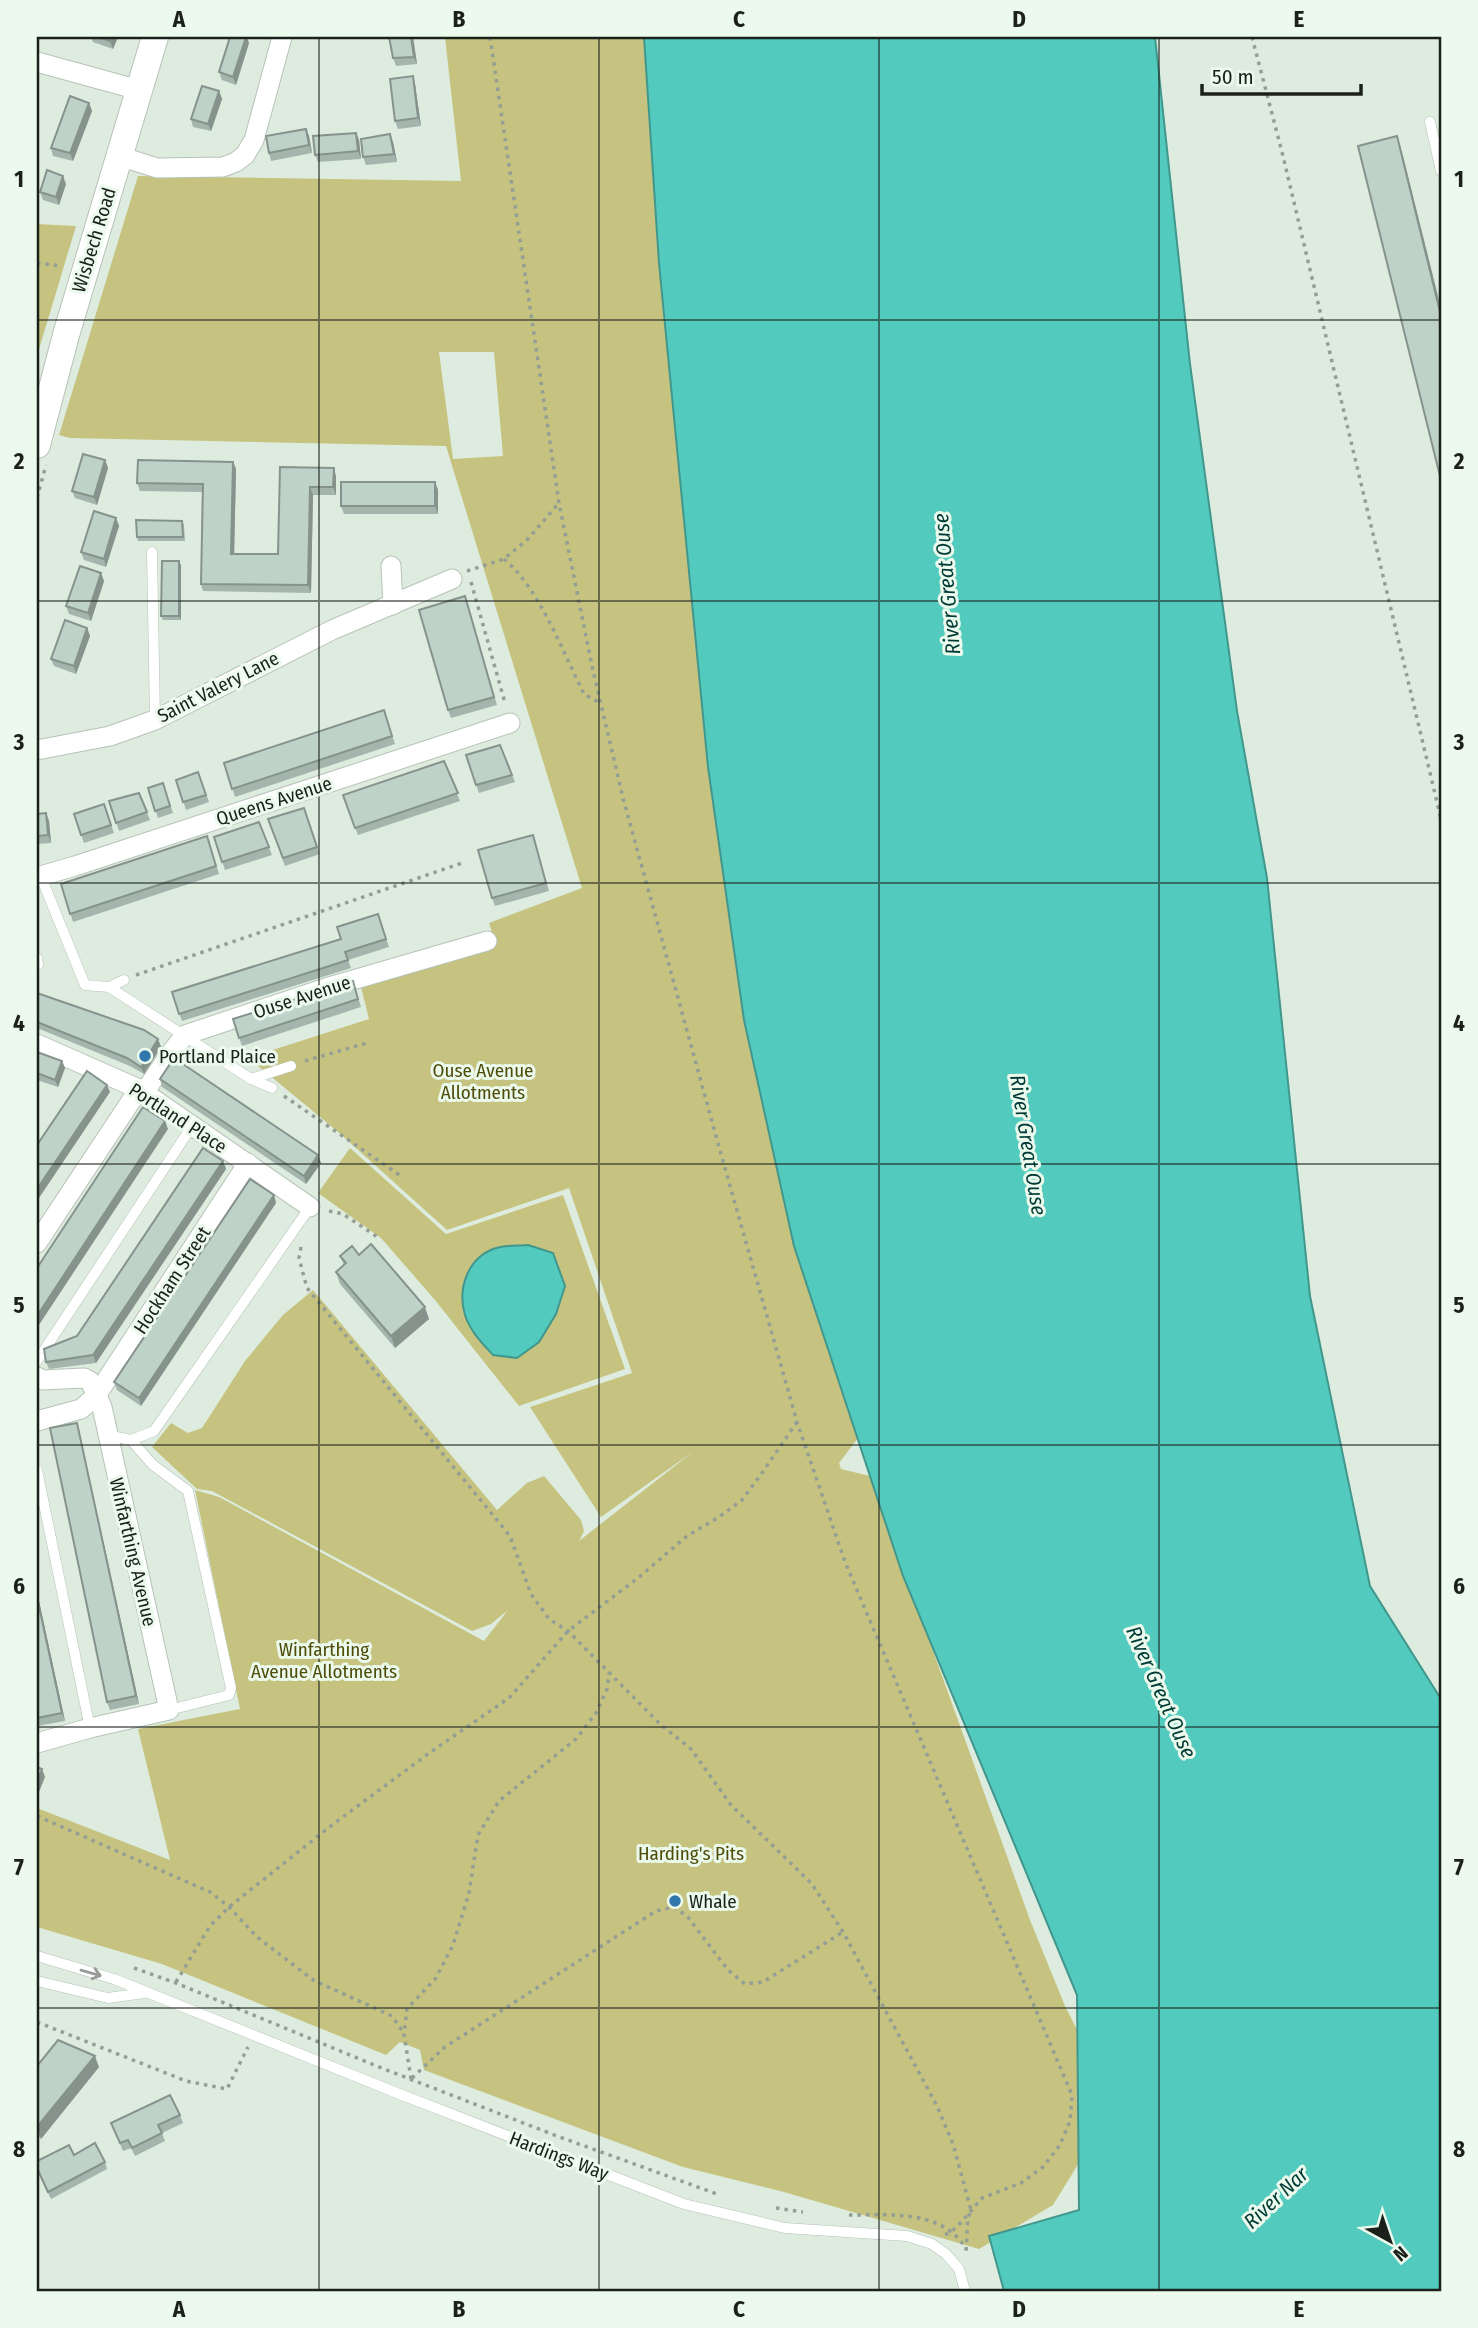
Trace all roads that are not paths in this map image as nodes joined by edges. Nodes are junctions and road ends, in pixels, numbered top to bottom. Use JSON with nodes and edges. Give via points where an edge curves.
{"nodes":[{"id":1,"x":155,"y":37,"type":"edge"},
{"id":2,"x":282,"y":37,"type":"edge"},
{"id":3,"x":37,"y":62,"type":"edge"},
{"id":4,"x":139,"y":90,"type":"junction"},
{"id":5,"x":1430,"y":122,"type":"dead end"},
{"id":6,"x":119,"y":156,"type":"junction"},
{"id":7,"x":1441,"y":171,"type":"edge"},
{"id":8,"x":37,"y":445,"type":"edge"},
{"id":9,"x":152,"y":552,"type":"dead end"},
{"id":10,"x":391,"y":566,"type":"dead end"},
{"id":11,"x":460,"y":575,"type":"road end"},
{"id":12,"x":393,"y":605,"type":"junction"},
{"id":13,"x":155,"y":720,"type":"junction"},
{"id":14,"x":510,"y":723,"type":"road end"},
{"id":15,"x":37,"y":750,"type":"edge"},
{"id":16,"x":39,"y":877,"type":"edge"},
{"id":17,"x":487,"y":941,"type":"dead end"},
{"id":18,"x":124,"y":979,"type":"road end"},
{"id":19,"x":109,"y":988,"type":"junction"},
{"id":20,"x":185,"y":1035,"type":"junction"},
{"id":21,"x":37,"y":1044,"type":"edge"},
{"id":22,"x":291,"y":1066,"type":"road end"},
{"id":23,"x":251,"y":1079,"type":"junction"},
{"id":24,"x":272,"y":1088,"type":"road end"},
{"id":25,"x":142,"y":1091,"type":"junction"},
{"id":26,"x":192,"y":1126,"type":"junction"},
{"id":27,"x":248,"y":1164,"type":"junction"},
{"id":28,"x":310,"y":1207,"type":"joint"},
{"id":29,"x":37,"y":1243,"type":"edge"},
{"id":30,"x":37,"y":1361,"type":"edge"},
{"id":31,"x":37,"y":1377,"type":"edge"},
{"id":32,"x":96,"y":1396,"type":"junction"},
{"id":33,"x":37,"y":1421,"type":"edge"},
{"id":34,"x":106,"y":1434,"type":"junction"},
{"id":35,"x":131,"y":1440,"type":"junction"},
{"id":36,"x":37,"y":1470,"type":"edge"},
{"id":37,"x":169,"y":1710,"type":"junction"},
{"id":38,"x":90,"y":1728,"type":"junction"},
{"id":39,"x":37,"y":1743,"type":"edge"},
{"id":40,"x":37,"y":1956,"type":"edge"},
{"id":41,"x":37,"y":1982,"type":"edge"},
{"id":42,"x":144,"y":1993,"type":"junction"},
{"id":43,"x":965,"y":2291,"type":"edge"}],
"edges":[{"from":1,"to":4,"type":"street","name":"Wisbech Road"},
{"from":2,"to":6,"type":"street","via":[[254,140],[236,162],[223,167],[156,168]]},
{"from":3,"to":4,"type":"street"},
{"from":4,"to":6,"type":"street","name":"Wisbech Road"},
{"from":5,"to":7,"type":"lane"},
{"from":6,"to":8,"type":"street","name":"Wisbech Road"},
{"from":9,"to":13,"type":"lane"},
{"from":10,"to":12,"type":"street"},
{"from":11,"to":12,"type":"street","name":"Saint Valery Lane"},
{"from":12,"to":13,"type":"street","name":"Saint Valery Lane","via":[[332,630]]},
{"from":13,"to":15,"type":"street","name":"Saint Valery Lane","via":[[110,736]]},
{"from":14,"to":16,"type":"street","name":"Queens Avenue"},
{"from":16,"to":19,"type":"lane","via":[[85,985]]},
{"from":17,"to":20,"type":"street","name":"Ouse Avenue"},
{"from":18,"to":19,"type":"lane"},
{"from":19,"to":20,"type":"lane"},
{"from":20,"to":23,"type":"lane"},
{"from":20,"to":25,"type":"street"},
{"from":21,"to":25,"type":"street","name":"Portland Place"},
{"from":22,"to":23,"type":"lane"},
{"from":23,"to":24,"type":"lane"},
{"from":25,"to":26,"type":"street","name":"Portland Place"},
{"from":25,"to":29,"type":"street"},
{"from":26,"to":27,"type":"street","name":"Portland Place"},
{"from":26,"to":30,"type":"lane"},
{"from":27,"to":28,"type":"street","name":"Portland Place"},
{"from":27,"to":32,"type":"street","name":"Hockham Street"},
{"from":28,"to":35,"type":"lane","via":[[154,1431]]},
{"from":31,"to":32,"type":"street","via":[[84,1378]]},
{"from":32,"to":33,"type":"street","via":[[81,1409]]},
{"from":32,"to":34,"type":"street","name":"Winfarthing Avenue"},
{"from":34,"to":35,"type":"lane"},
{"from":34,"to":37,"type":"street","name":"Winfarthing Avenue"},
{"from":35,"to":37,"type":"lane","via":[[153,1465],[188,1491],[232,1688],[229,1695]]},
{"from":36,"to":38,"type":"lane"},
{"from":37,"to":38,"type":"street"},
{"from":38,"to":39,"type":"street"},
{"from":40,"to":42,"type":"lane","name":"Hardings Way","one_way":true},
{"from":41,"to":42,"type":"lane","name":"Hardings Way","via":[[108,1998]]},
{"from":42,"to":43,"type":"lane","name":"Hardings Way","via":[[684,2204],[785,2228],[907,2236],[932,2244],[959,2269]]}]}
